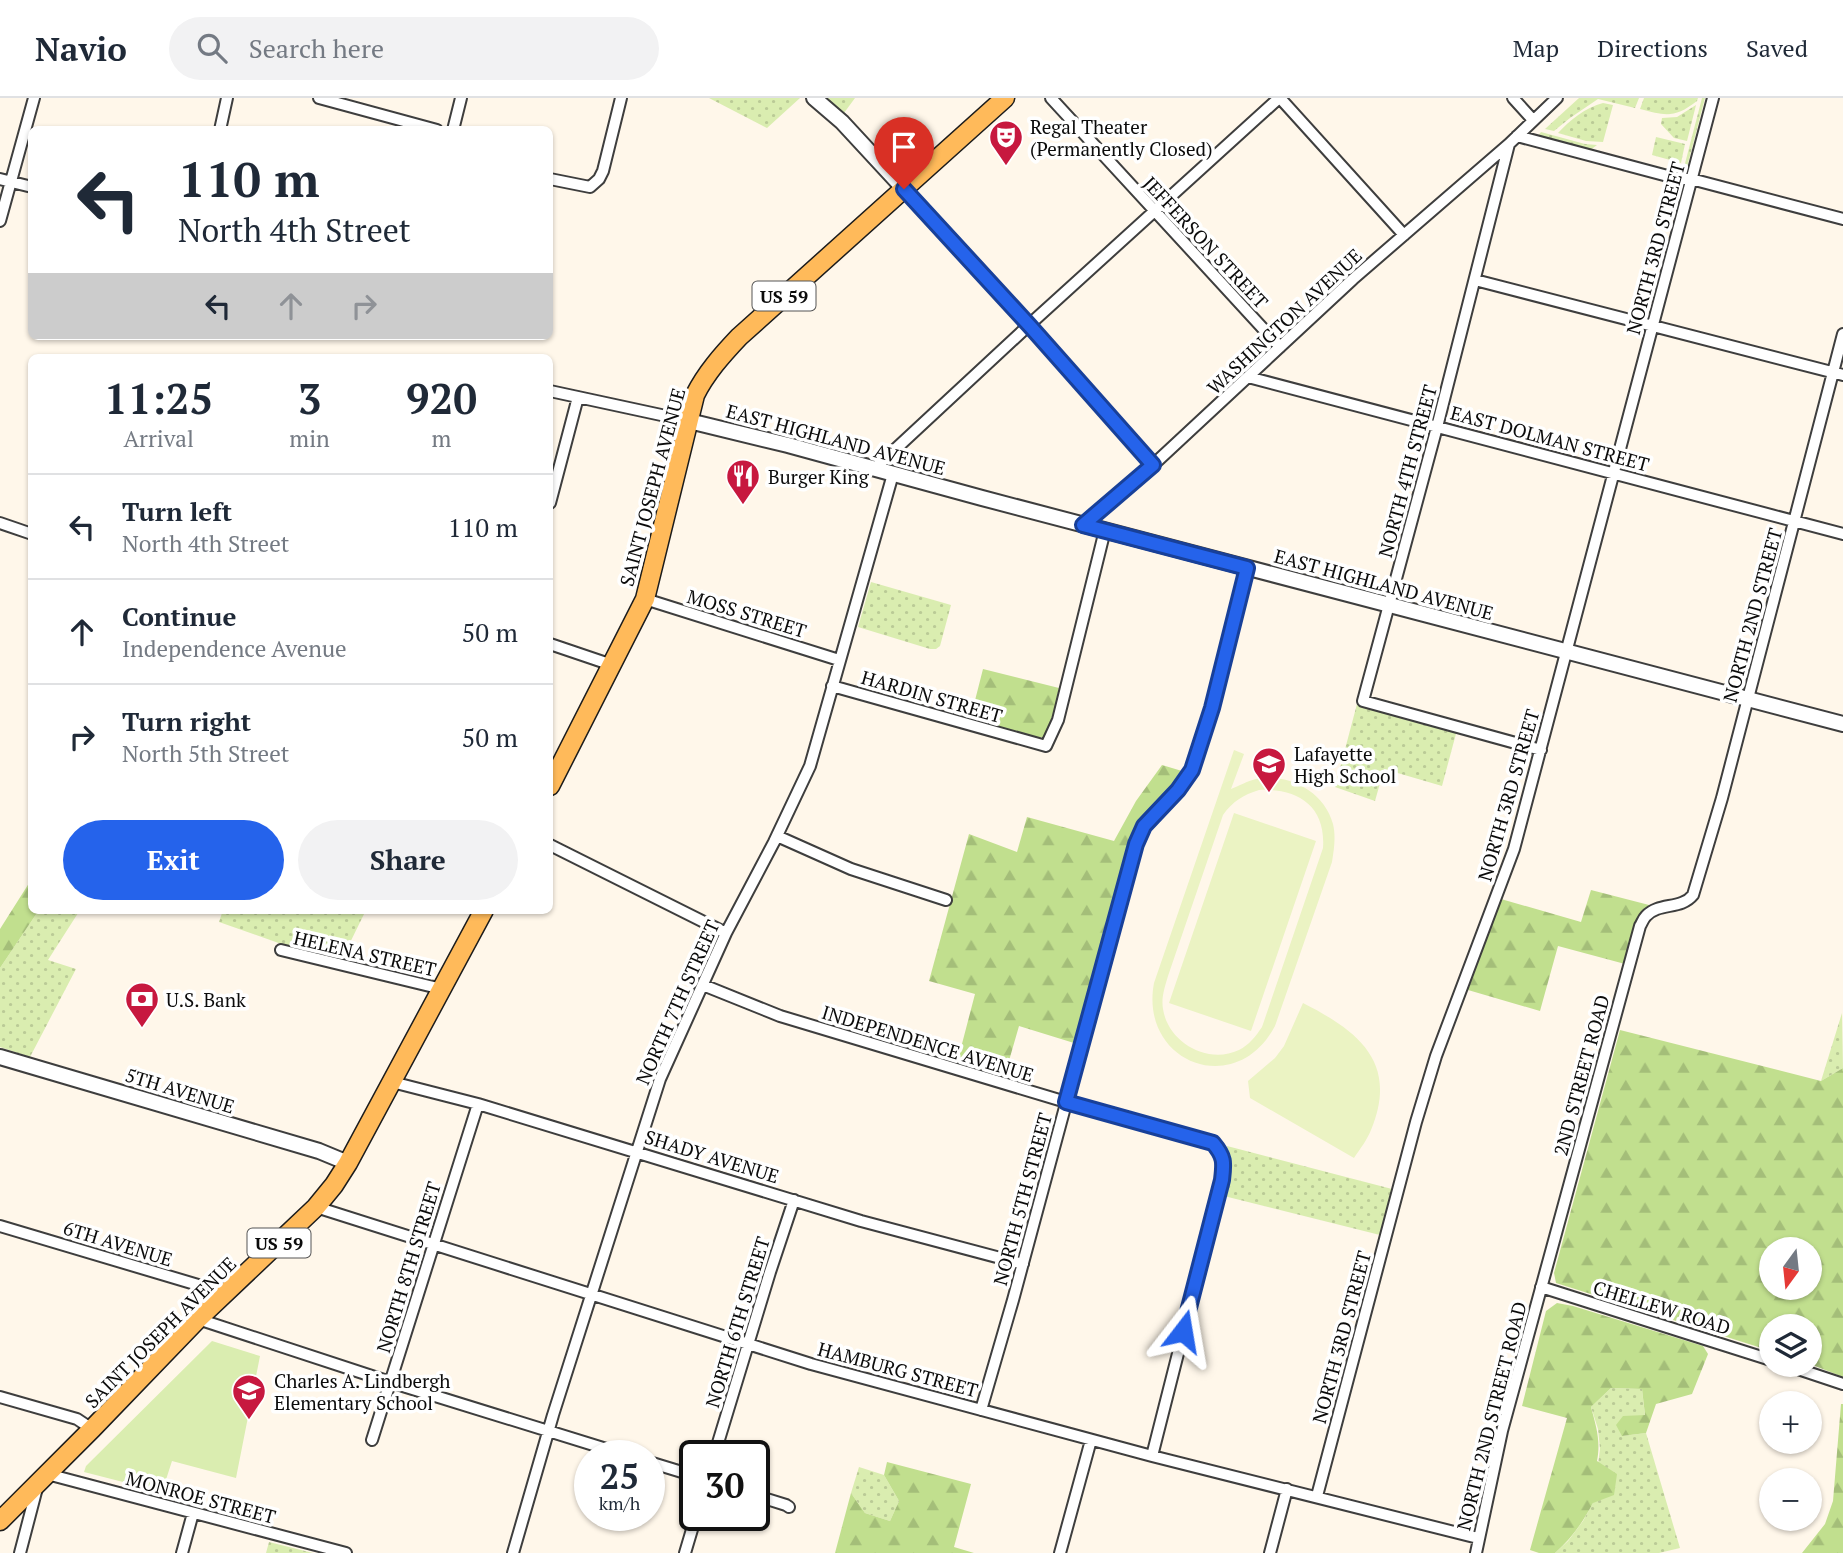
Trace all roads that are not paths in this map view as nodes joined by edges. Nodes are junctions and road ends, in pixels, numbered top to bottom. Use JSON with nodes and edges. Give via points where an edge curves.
{"nodes":[{"id":1,"x":34,"y":98,"type":"edge"},
{"id":2,"x":228,"y":98,"type":"edge"},
{"id":3,"x":319,"y":98,"type":"edge"},
{"id":4,"x":461,"y":98,"type":"edge"},
{"id":5,"x":621,"y":98,"type":"edge"},
{"id":6,"x":814,"y":98,"type":"edge"},
{"id":7,"x":1005,"y":98,"type":"edge"},
{"id":8,"x":1051,"y":98,"type":"edge"},
{"id":9,"x":1280,"y":98,"type":"edge"},
{"id":10,"x":1513,"y":98,"type":"edge"},
{"id":11,"x":1557,"y":98,"type":"edge"},
{"id":12,"x":1713,"y":98,"type":"edge"},
{"id":13,"x":1534,"y":120,"type":"junction"},
{"id":14,"x":221,"y":126,"type":"edge"},
{"id":15,"x":422,"y":126,"type":"edge"},
{"id":16,"x":454,"y":126,"type":"edge"},
{"id":17,"x":1513,"y":140,"type":"junction"},
{"id":18,"x":1691,"y":178,"type":"junction"},
{"id":19,"x":553,"y":180,"type":"edge"},
{"id":20,"x":5,"y":181,"type":"edge"},
{"id":21,"x":28,"y":186,"type":"edge"},
{"id":22,"x":904,"y":189,"type":"junction"},
{"id":23,"x":1155,"y":211,"type":"junction"},
{"id":24,"x":1843,"y":219,"type":"edge"},
{"id":25,"x":0,"y":221,"type":"edge"},
{"id":26,"x":1404,"y":235,"type":"junction"},
{"id":27,"x":1475,"y":280,"type":"junction"},
{"id":28,"x":1029,"y":325,"type":"junction"},
{"id":29,"x":1653,"y":325,"type":"junction"},
{"id":30,"x":1843,"y":334,"type":"edge"},
{"id":31,"x":1280,"y":347,"type":"junction"},
{"id":32,"x":1838,"y":374,"type":"edge"},
{"id":33,"x":1248,"y":377,"type":"junction"},
{"id":34,"x":553,"y":392,"type":"edge"},
{"id":35,"x":578,"y":397,"type":"junction"},
{"id":36,"x":689,"y":421,"type":"junction"},
{"id":37,"x":1437,"y":427,"type":"junction"},
{"id":38,"x":1153,"y":465,"type":"junction"},
{"id":39,"x":874,"y":469,"type":"junction"},
{"id":40,"x":1615,"y":473,"type":"junction"},
{"id":41,"x":893,"y":474,"type":"junction"},
{"id":42,"x":553,"y":492,"type":"edge"},
{"id":43,"x":1794,"y":521,"type":"junction"},
{"id":44,"x":0,"y":523,"type":"edge"},
{"id":45,"x":1083,"y":525,"type":"junction"},
{"id":46,"x":1105,"y":530,"type":"junction"},
{"id":47,"x":28,"y":533,"type":"edge"},
{"id":48,"x":1843,"y":534,"type":"edge"},
{"id":49,"x":1247,"y":568,"type":"junction"},
{"id":50,"x":645,"y":599,"type":"junction"},
{"id":51,"x":1389,"y":606,"type":"junction"},
{"id":52,"x":553,"y":645,"type":"edge"},
{"id":53,"x":1567,"y":652,"type":"junction"},
{"id":54,"x":839,"y":660,"type":"junction"},
{"id":55,"x":612,"y":665,"type":"junction"},
{"id":56,"x":832,"y":686,"type":"junction"},
{"id":57,"x":1748,"y":699,"type":"junction"},
{"id":58,"x":1843,"y":724,"type":"edge"},
{"id":59,"x":1541,"y":750,"type":"junction"},
{"id":60,"x":553,"y":780,"type":"edge"},
{"id":61,"x":777,"y":836,"type":"junction"},
{"id":62,"x":553,"y":846,"type":"edge"},
{"id":63,"x":946,"y":900,"type":"dead end"},
{"id":64,"x":1688,"y":901,"type":"joint"},
{"id":65,"x":482,"y":914,"type":"edge"},
{"id":66,"x":726,"y":933,"type":"junction"},
{"id":67,"x":281,"y":950,"type":"dead end"},
{"id":68,"x":703,"y":985,"type":"junction"},
{"id":69,"x":442,"y":989,"type":"junction"},
{"id":70,"x":0,"y":1057,"type":"edge"},
{"id":71,"x":392,"y":1082,"type":"junction"},
{"id":72,"x":1066,"y":1102,"type":"junction"},
{"id":73,"x":478,"y":1104,"type":"junction"},
{"id":74,"x":637,"y":1152,"type":"junction"},
{"id":75,"x":348,"y":1163,"type":"junction"},
{"id":76,"x":794,"y":1200,"type":"junction"},
{"id":77,"x":316,"y":1207,"type":"junction"},
{"id":78,"x":0,"y":1226,"type":"edge"},
{"id":79,"x":434,"y":1244,"type":"junction"},
{"id":80,"x":1023,"y":1264,"type":"junction"},
{"id":81,"x":1541,"y":1287,"type":"junction"},
{"id":82,"x":225,"y":1293,"type":"junction"},
{"id":83,"x":592,"y":1293,"type":"junction"},
{"id":84,"x":198,"y":1319,"type":"junction"},
{"id":85,"x":749,"y":1344,"type":"junction"},
{"id":86,"x":1759,"y":1356,"type":"edge"},
{"id":87,"x":1822,"y":1377,"type":"edge"},
{"id":88,"x":390,"y":1382,"type":"junction"},
{"id":89,"x":1843,"y":1384,"type":"edge"},
{"id":90,"x":4,"y":1398,"type":"edge"},
{"id":91,"x":981,"y":1410,"type":"junction"},
{"id":92,"x":92,"y":1429,"type":"junction"},
{"id":93,"x":548,"y":1432,"type":"junction"},
{"id":94,"x":372,"y":1440,"type":"dead end"},
{"id":95,"x":575,"y":1440,"type":"edge"},
{"id":96,"x":719,"y":1440,"type":"edge"},
{"id":97,"x":1091,"y":1440,"type":"junction"},
{"id":98,"x":1152,"y":1455,"type":"junction"},
{"id":99,"x":43,"y":1478,"type":"junction"},
{"id":100,"x":1287,"y":1489,"type":"junction"},
{"id":101,"x":1317,"y":1496,"type":"junction"},
{"id":102,"x":770,"y":1500,"type":"edge"},
{"id":103,"x":789,"y":1507,"type":"dead end"},
{"id":104,"x":193,"y":1513,"type":"junction"},
{"id":105,"x":0,"y":1521,"type":"edge"},
{"id":106,"x":692,"y":1531,"type":"edge"},
{"id":107,"x":1478,"y":1538,"type":"junction"},
{"id":108,"x":20,"y":1553,"type":"edge"},
{"id":109,"x":182,"y":1553,"type":"edge"},
{"id":110,"x":344,"y":1553,"type":"edge"},
{"id":111,"x":513,"y":1553,"type":"edge"},
{"id":112,"x":685,"y":1553,"type":"edge"},
{"id":113,"x":1060,"y":1553,"type":"edge"},
{"id":114,"x":1270,"y":1553,"type":"edge"},
{"id":115,"x":1476,"y":1553,"type":"edge"}],
"edges":[{"from":1,"to":20,"type":"street"},
{"from":2,"to":14,"type":"street"},
{"from":3,"to":15,"type":"street"},
{"from":4,"to":16,"type":"street"},
{"from":5,"to":19,"type":"street","via":[[599,179],[590,187]]},
{"from":6,"to":22,"type":"street"},
{"from":7,"to":22,"type":"main road","name":"SAINT JOSEPH AVENUE","number":"US 59"},
{"from":8,"to":23,"type":"street","name":"JEFFERSON STREET"},
{"from":9,"to":23,"type":"street"},
{"from":9,"to":26,"type":"street"},
{"from":10,"to":13,"type":"street"},
{"from":11,"to":13,"type":"street"},
{"from":12,"to":18,"type":"street","name":"NORTH 3RD STREET"},
{"from":13,"to":17,"type":"street"},
{"from":17,"to":18,"type":"street","via":[[1678,179]]},
{"from":17,"to":26,"type":"street","name":"WASHINGTON AVENUE"},
{"from":17,"to":27,"type":"street","name":"NORTH 4TH STREET"},
{"from":18,"to":24,"type":"street"},
{"from":18,"to":29,"type":"street","name":"NORTH 3RD STREET"},
{"from":20,"to":21,"type":"street"},
{"from":20,"to":25,"type":"street"},
{"from":22,"to":28,"type":"street"},
{"from":22,"to":36,"type":"main road","name":"SAINT JOSEPH AVENUE","number":"US 59","via":[[739,337],[702,382]]},
{"from":23,"to":28,"type":"street"},
{"from":23,"to":31,"type":"street","name":"JEFFERSON STREET"},
{"from":26,"to":31,"type":"street","name":"WASHINGTON AVENUE"},
{"from":27,"to":29,"type":"street"},
{"from":27,"to":37,"type":"street","name":"NORTH 4TH STREET"},
{"from":28,"to":38,"type":"street"},
{"from":28,"to":39,"type":"street"},
{"from":29,"to":32,"type":"street"},
{"from":29,"to":40,"type":"street","name":"NORTH 3RD STREET"},
{"from":30,"to":32,"type":"street","name":"NORTH 2ND STREET"},
{"from":31,"to":33,"type":"street","name":"WASHINGTON AVENUE"},
{"from":32,"to":43,"type":"street","name":"NORTH 2ND STREET"},
{"from":33,"to":37,"type":"street","name":"EAST DOLMAN STREET"},
{"from":33,"to":38,"type":"street","name":"WASHINGTON AVENUE"},
{"from":34,"to":35,"type":"street","name":"EAST HIGHLAND AVENUE"},
{"from":35,"to":36,"type":"street","name":"EAST HIGHLAND AVENUE"},
{"from":35,"to":42,"type":"street"},
{"from":36,"to":39,"type":"street","name":"EAST HIGHLAND AVENUE"},
{"from":36,"to":50,"type":"main road","name":"SAINT JOSEPH AVENUE","number":"US 59"},
{"from":37,"to":40,"type":"street","name":"EAST DOLMAN STREET"},
{"from":37,"to":51,"type":"street","name":"NORTH 4TH STREET"},
{"from":38,"to":45,"type":"street","name":"WASHINGTON AVENUE"},
{"from":39,"to":41,"type":"street","name":"EAST HIGHLAND AVENUE"},
{"from":40,"to":43,"type":"street","name":"EAST DOLMAN STREET"},
{"from":40,"to":53,"type":"street","name":"NORTH 3RD STREET"},
{"from":41,"to":45,"type":"street","name":"EAST HIGHLAND AVENUE"},
{"from":41,"to":54,"type":"street","name":"NORTH 7TH STREET"},
{"from":43,"to":48,"type":"street","name":"EAST DOLMAN STREET"},
{"from":43,"to":57,"type":"street","name":"NORTH 2ND STREET"},
{"from":44,"to":47,"type":"street"},
{"from":45,"to":46,"type":"street","name":"EAST HIGHLAND AVENUE"},
{"from":46,"to":49,"type":"street","name":"EAST HIGHLAND AVENUE"},
{"from":46,"to":56,"type":"street","name":"HARDIN STREET","via":[[1058,720],[1046,746]]},
{"from":49,"to":51,"type":"street","name":"EAST HIGHLAND AVENUE"},
{"from":49,"to":72,"type":"street","name":"NORTH 5TH STREET","via":[[1192,770],[1144,826],[1136,844]]},
{"from":50,"to":54,"type":"street","name":"MOSS STREET"},
{"from":50,"to":55,"type":"main road","name":"SAINT JOSEPH AVENUE","number":"US 59"},
{"from":51,"to":53,"type":"street","name":"EAST HIGHLAND AVENUE"},
{"from":51,"to":59,"type":"street","name":"NORTH 4TH STREET","via":[[1363,701]]},
{"from":52,"to":55,"type":"street"},
{"from":53,"to":57,"type":"street","name":"EAST HIGHLAND AVENUE"},
{"from":53,"to":59,"type":"street","name":"NORTH 3RD STREET"},
{"from":54,"to":56,"type":"street","name":"NORTH 7TH STREET"},
{"from":55,"to":60,"type":"main road","name":"SAINT JOSEPH AVENUE","number":"US 59"},
{"from":56,"to":61,"type":"street","name":"NORTH 7TH STREET","via":[[810,765]]},
{"from":57,"to":58,"type":"street","name":"EAST HIGHLAND AVENUE"},
{"from":57,"to":64,"type":"street","name":"NORTH 2ND STREET"},
{"from":59,"to":101,"type":"street","name":"NORTH 3RD STREET","via":[[1514,849],[1416,1122]]},
{"from":61,"to":63,"type":"street","via":[[850,869]]},
{"from":61,"to":66,"type":"street","name":"NORTH 7TH STREET"},
{"from":62,"to":66,"type":"street"},
{"from":64,"to":81,"type":"street","name":"2ND STREET ROAD","via":[[1646,915],[1640,926]]},
{"from":65,"to":69,"type":"main road","name":"SAINT JOSEPH AVENUE","number":"US 59"},
{"from":66,"to":68,"type":"street","name":"NORTH 7TH STREET"},
{"from":67,"to":69,"type":"street","name":"HELENA STREET"},
{"from":68,"to":72,"type":"street","name":"INDEPENDENCE AVENUE","via":[[780,1016]]},
{"from":68,"to":74,"type":"street","name":"NORTH 7TH STREET","via":[[660,1079]]},
{"from":69,"to":71,"type":"main road","name":"SAINT JOSEPH AVENUE","number":"US 59"},
{"from":70,"to":75,"type":"street","name":"5TH AVENUE"},
{"from":71,"to":73,"type":"street","name":"SHADY AVENUE"},
{"from":71,"to":75,"type":"main road","name":"SAINT JOSEPH AVENUE","number":"US 59"},
{"from":72,"to":80,"type":"street","name":"NORTH 5TH STREET"},
{"from":72,"to":98,"type":"street","name":"INDEPENDENCE AVENUE","via":[[1213,1143],[1222,1154],[1222,1180]]},
{"from":73,"to":74,"type":"street","name":"SHADY AVENUE"},
{"from":73,"to":79,"type":"street","name":"NORTH 8TH STREET"},
{"from":74,"to":76,"type":"street","name":"SHADY AVENUE"},
{"from":74,"to":83,"type":"street","name":"NORTH 7TH STREET"},
{"from":75,"to":77,"type":"main road","name":"SAINT JOSEPH AVENUE","number":"US 59"},
{"from":76,"to":80,"type":"street","name":"SHADY AVENUE"},
{"from":76,"to":85,"type":"street","name":"NORTH 6TH STREET"},
{"from":77,"to":79,"type":"street","name":"HAMBURG STREET"},
{"from":77,"to":82,"type":"main road","name":"SAINT JOSEPH AVENUE","number":"US 59"},
{"from":78,"to":82,"type":"street","name":"6TH AVENUE"},
{"from":79,"to":83,"type":"street","name":"HAMBURG STREET"},
{"from":79,"to":88,"type":"street","name":"NORTH 8TH STREET"},
{"from":80,"to":91,"type":"street","name":"NORTH 5TH STREET"},
{"from":81,"to":86,"type":"street","name":"CHELLEW ROAD"},
{"from":81,"to":107,"type":"street","name":"NORTH 2ND STREET ROAD"},
{"from":82,"to":84,"type":"main road","name":"SAINT JOSEPH AVENUE","number":"US 59"},
{"from":83,"to":85,"type":"street","name":"HAMBURG STREET"},
{"from":83,"to":93,"type":"street","name":"NORTH 7TH STREET"},
{"from":84,"to":88,"type":"street"},
{"from":84,"to":92,"type":"main road","name":"SAINT JOSEPH AVENUE","number":"US 59"},
{"from":85,"to":91,"type":"street","name":"HAMBURG STREET"},
{"from":85,"to":96,"type":"street","name":"NORTH 6TH STREET"},
{"from":87,"to":89,"type":"street"},
{"from":88,"to":93,"type":"street"},
{"from":88,"to":94,"type":"street","name":"NORTH 8TH STREET"},
{"from":90,"to":92,"type":"street","via":[[77,1419]]},
{"from":91,"to":97,"type":"street","name":"HAMBURG STREET"},
{"from":92,"to":99,"type":"main road","name":"SAINT JOSEPH AVENUE","number":"US 59"},
{"from":93,"to":95,"type":"street"},
{"from":93,"to":111,"type":"street","name":"NORTH 7TH STREET"},
{"from":97,"to":98,"type":"street","name":"HAMBURG STREET"},
{"from":97,"to":113,"type":"street"},
{"from":98,"to":100,"type":"street","name":"HAMBURG STREET"},
{"from":99,"to":104,"type":"street","name":"MONROE STREET"},
{"from":99,"to":105,"type":"main road","name":"SAINT JOSEPH AVENUE","number":"US 59"},
{"from":99,"to":108,"type":"street"},
{"from":100,"to":101,"type":"street","name":"HAMBURG STREET"},
{"from":100,"to":114,"type":"street"},
{"from":101,"to":107,"type":"street","name":"HAMBURG STREET"},
{"from":102,"to":103,"type":"street"},
{"from":104,"to":109,"type":"street"},
{"from":104,"to":110,"type":"street","name":"MONROE STREET"},
{"from":106,"to":112,"type":"street"},
{"from":107,"to":115,"type":"street","name":"NORTH 2ND STREET ROAD"}]}
